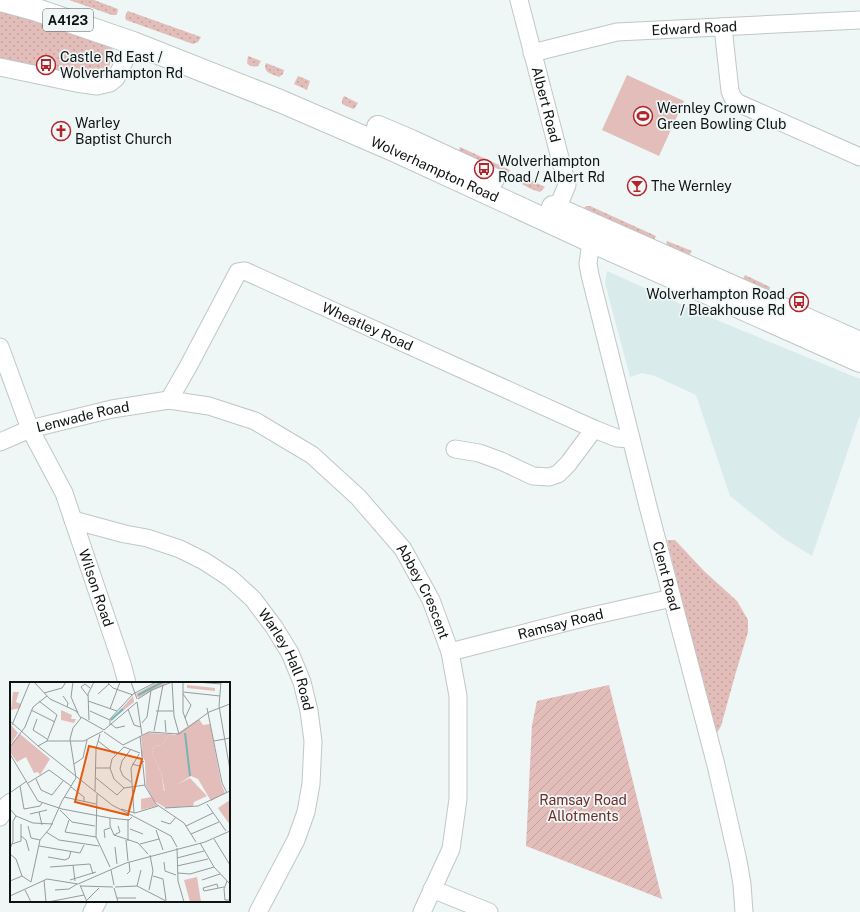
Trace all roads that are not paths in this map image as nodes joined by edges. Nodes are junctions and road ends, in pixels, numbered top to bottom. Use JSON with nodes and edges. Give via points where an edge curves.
{"nodes":[{"id":1,"x":1,"y":0,"type":"edge"},
{"id":2,"x":48,"y":0,"type":"edge"},
{"id":3,"x":519,"y":0,"type":"edge"},
{"id":4,"x":860,"y":20,"type":"edge"},
{"id":5,"x":723,"y":27,"type":"junction"},
{"id":6,"x":135,"y":37,"type":"junction"},
{"id":7,"x":532,"y":53,"type":"junction"},
{"id":8,"x":0,"y":66,"type":"edge"},
{"id":9,"x":860,"y":157,"type":"edge"},
{"id":10,"x":557,"y":208,"type":"junction"},
{"id":11,"x":591,"y":241,"type":"junction"},
{"id":12,"x":860,"y":343,"type":"edge"},
{"id":13,"x":0,"y":346,"type":"edge"},
{"id":14,"x":860,"y":361,"type":"edge"},
{"id":15,"x":169,"y":400,"type":"junction"},
{"id":16,"x":30,"y":429,"type":"junction"},
{"id":17,"x":594,"y":429,"type":"junction"},
{"id":18,"x":631,"y":439,"type":"junction"},
{"id":19,"x":0,"y":442,"type":"edge"},
{"id":20,"x":455,"y":449,"type":"dead end"},
{"id":21,"x":73,"y":520,"type":"junction"},
{"id":22,"x":672,"y":598,"type":"junction"},
{"id":23,"x":450,"y":652,"type":"junction"},
{"id":24,"x":127,"y":682,"type":"edge"},
{"id":25,"x":10,"y":803,"type":"edge"},
{"id":26,"x":0,"y":817,"type":"edge"},
{"id":27,"x":432,"y":889,"type":"junction"},
{"id":28,"x":97,"y":902,"type":"edge"},
{"id":29,"x":92,"y":912,"type":"edge"},
{"id":30,"x":258,"y":912,"type":"edge"},
{"id":31,"x":422,"y":912,"type":"edge"},
{"id":32,"x":489,"y":912,"type":"edge"},
{"id":33,"x":744,"y":912,"type":"edge"}],
"edges":[{"from":1,"to":6,"type":"highway","name":"Wolverhampton Road","number":"A4123"},
{"from":2,"to":6,"type":"highway","name":"Wolverhampton Road","number":"A4123","via":[[66,5]]},
{"from":3,"to":7,"type":"street","name":"Albert Road"},
{"from":4,"to":5,"type":"street","name":"Edward Road"},
{"from":5,"to":7,"type":"street","name":"Edward Road","via":[[616,32]]},
{"from":5,"to":9,"type":"street","via":[[730,91],[738,103]]},
{"from":6,"to":8,"type":"street","via":[[116,78],[110,83],[97,86]]},
{"from":6,"to":10,"type":"highway","name":"Wolverhampton Road","number":"A4123","via":[[183,48],[411,141]]},
{"from":6,"to":11,"type":"highway","name":"Wolverhampton Road","number":"A4123","via":[[398,152]]},
{"from":7,"to":10,"type":"street","name":"Albert Road","via":[[567,185]]},
{"from":10,"to":11,"type":"highway"},
{"from":10,"to":12,"type":"highway","name":"Wolverhampton Road","number":"A4123"},
{"from":11,"to":14,"type":"highway","name":"Wolverhampton Road","number":"A4123"},
{"from":11,"to":18,"type":"street","name":"Clent Road","via":[[588,264],[590,275]]},
{"from":13,"to":16,"type":"street","name":"Wilson Road"},
{"from":15,"to":16,"type":"street","name":"Lenwade Road","via":[[112,409]]},
{"from":15,"to":17,"type":"street","name":"Wheatley Road","via":[[238,272],[245,271]]},
{"from":15,"to":23,"type":"street","name":"Abbey Crescent","via":[[208,406],[255,421],[312,455],[358,497],[403,549],[431,600]]},
{"from":16,"to":19,"type":"street","name":"Lenwade Road"},
{"from":16,"to":21,"type":"street","name":"Wilson Road","via":[[64,493]]},
{"from":17,"to":18,"type":"street","name":"Wheatley Road","via":[[617,438]]},
{"from":17,"to":20,"type":"street","via":[[568,464],[558,474],[549,477],[533,476],[479,453]]},
{"from":18,"to":22,"type":"street","name":"Clent Road"},
{"from":21,"to":24,"type":"street","name":"Wilson Road"},
{"from":21,"to":30,"type":"street","name":"Warley Hall Road","via":[[146,538],[180,549],[204,562],[230,578],[253,599],[290,653],[302,682],[309,711],[313,741],[311,784],[306,812],[296,840]]},
{"from":22,"to":23,"type":"street","name":"Ramsay Road"},
{"from":22,"to":33,"type":"street","name":"Clent Road","via":[[738,861]]},
{"from":23,"to":27,"type":"street","name":"Abbey Crescent","via":[[458,696],[458,799],[451,849]]},
{"from":25,"to":26,"type":"street"},
{"from":27,"to":31,"type":"street","name":"Abbey Crescent"},
{"from":27,"to":32,"type":"street"},
{"from":28,"to":29,"type":"street"}]}
